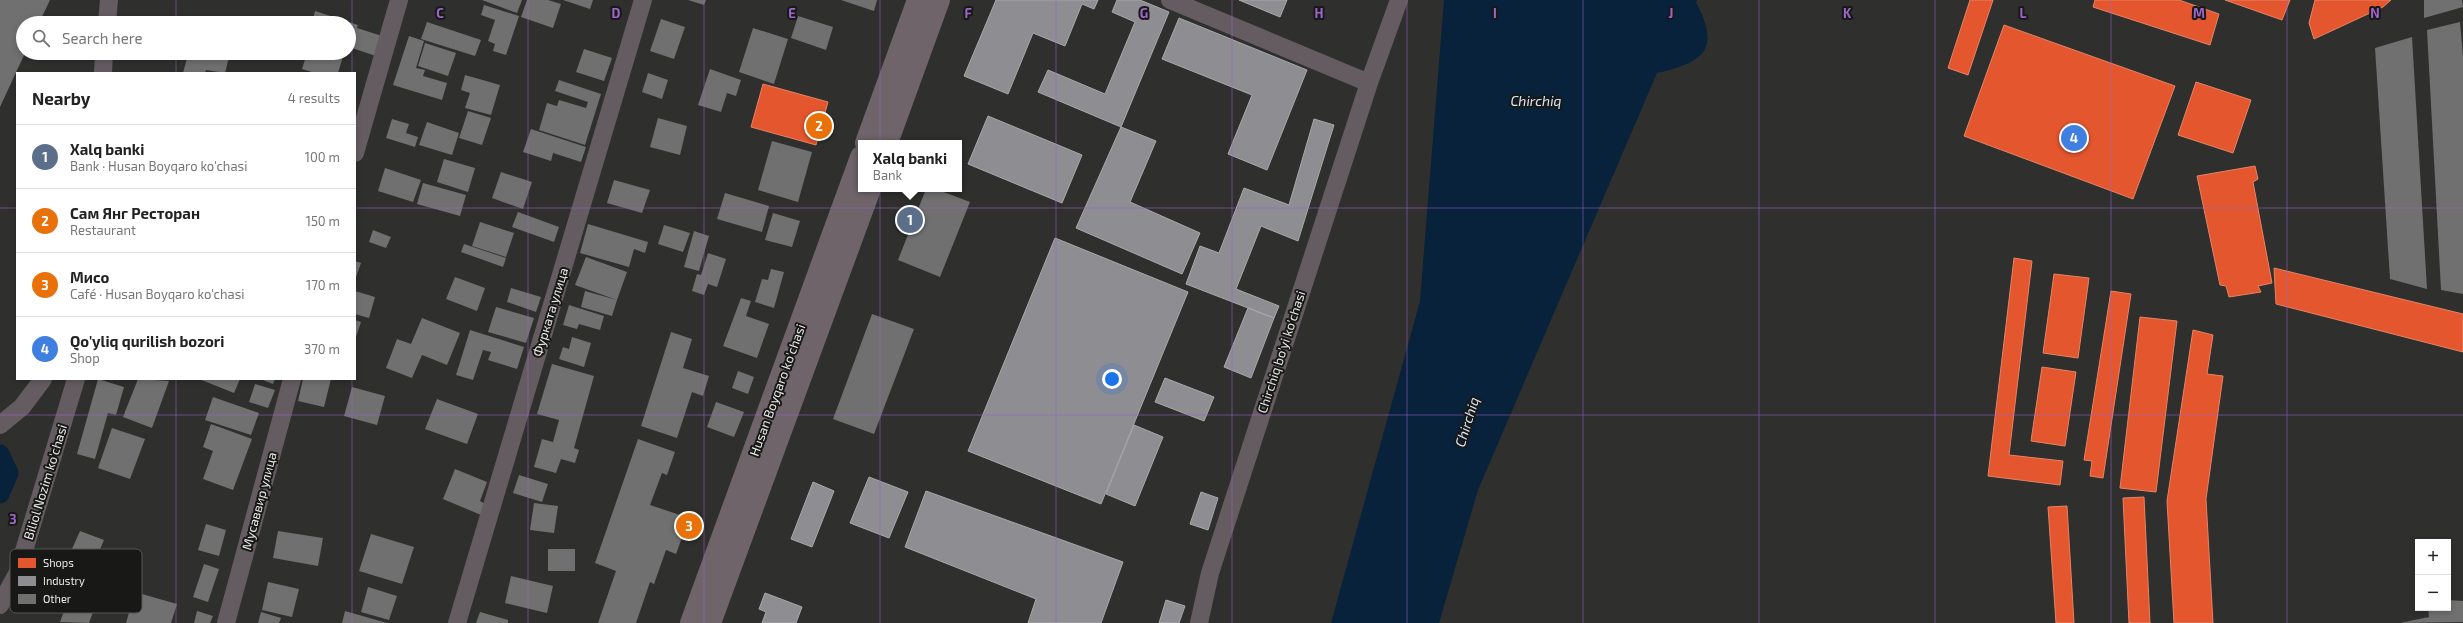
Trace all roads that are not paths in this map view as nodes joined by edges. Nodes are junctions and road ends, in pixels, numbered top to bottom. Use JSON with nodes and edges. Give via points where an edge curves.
{"nodes":[{"id":1,"x":109,"y":0,"type":"edge"},
{"id":2,"x":399,"y":0,"type":"edge"},
{"id":3,"x":643,"y":0,"type":"edge"},
{"id":4,"x":918,"y":0,"type":"edge"},
{"id":5,"x":939,"y":0,"type":"edge"},
{"id":6,"x":1170,"y":0,"type":"edge"},
{"id":7,"x":1399,"y":0,"type":"edge"},
{"id":8,"x":108,"y":16,"type":"edge"},
{"id":9,"x":104,"y":60,"type":"edge"},
{"id":10,"x":103,"y":72,"type":"edge"},
{"id":11,"x":1369,"y":83,"type":"junction"},
{"id":12,"x":867,"y":140,"type":"edge"},
{"id":13,"x":887,"y":140,"type":"edge"},
{"id":14,"x":356,"y":150,"type":"edge"},
{"id":15,"x":858,"y":165,"type":"edge"},
{"id":16,"x":869,"y":192,"type":"edge"},
{"id":17,"x":42,"y":380,"type":"edge"},
{"id":18,"x":76,"y":380,"type":"edge"},
{"id":19,"x":292,"y":380,"type":"edge"},
{"id":20,"x":0,"y":425,"type":"edge"},
{"id":21,"x":25,"y":549,"type":"edge"},
{"id":22,"x":10,"y":587,"type":"edge"},
{"id":23,"x":0,"y":605,"type":"edge"},
{"id":24,"x":226,"y":623,"type":"edge"},
{"id":25,"x":457,"y":623,"type":"edge"},
{"id":26,"x":692,"y":623,"type":"edge"},
{"id":27,"x":710,"y":623,"type":"edge"},
{"id":28,"x":1199,"y":623,"type":"edge"}],
"edges":[{"from":1,"to":8,"type":"street"},
{"from":2,"to":14,"type":"street"},
{"from":3,"to":25,"type":"street","name":"Фурката улица"},
{"from":4,"to":12,"type":"main road"},
{"from":5,"to":13,"type":"main road"},
{"from":6,"to":11,"type":"street"},
{"from":7,"to":11,"type":"street","name":"Chirchiq bo'yi ko'chasi"},
{"from":9,"to":10,"type":"street"},
{"from":11,"to":28,"type":"street","name":"Chirchiq bo'yi ko'chasi","via":[[1210,573]]},
{"from":15,"to":26,"type":"main road","name":"Husan Boyqaro ko'chasi"},
{"from":16,"to":27,"type":"main road","name":"Husan Boyqaro ko'chasi"},
{"from":17,"to":20,"type":"street","via":[[22,407]]},
{"from":18,"to":21,"type":"street","name":"Biliol Nozim ko'chasi"},
{"from":19,"to":24,"type":"street","name":"Мусаввир улица"},
{"from":22,"to":23,"type":"street","name":"Biliol Nozim ko'chasi"}]}
